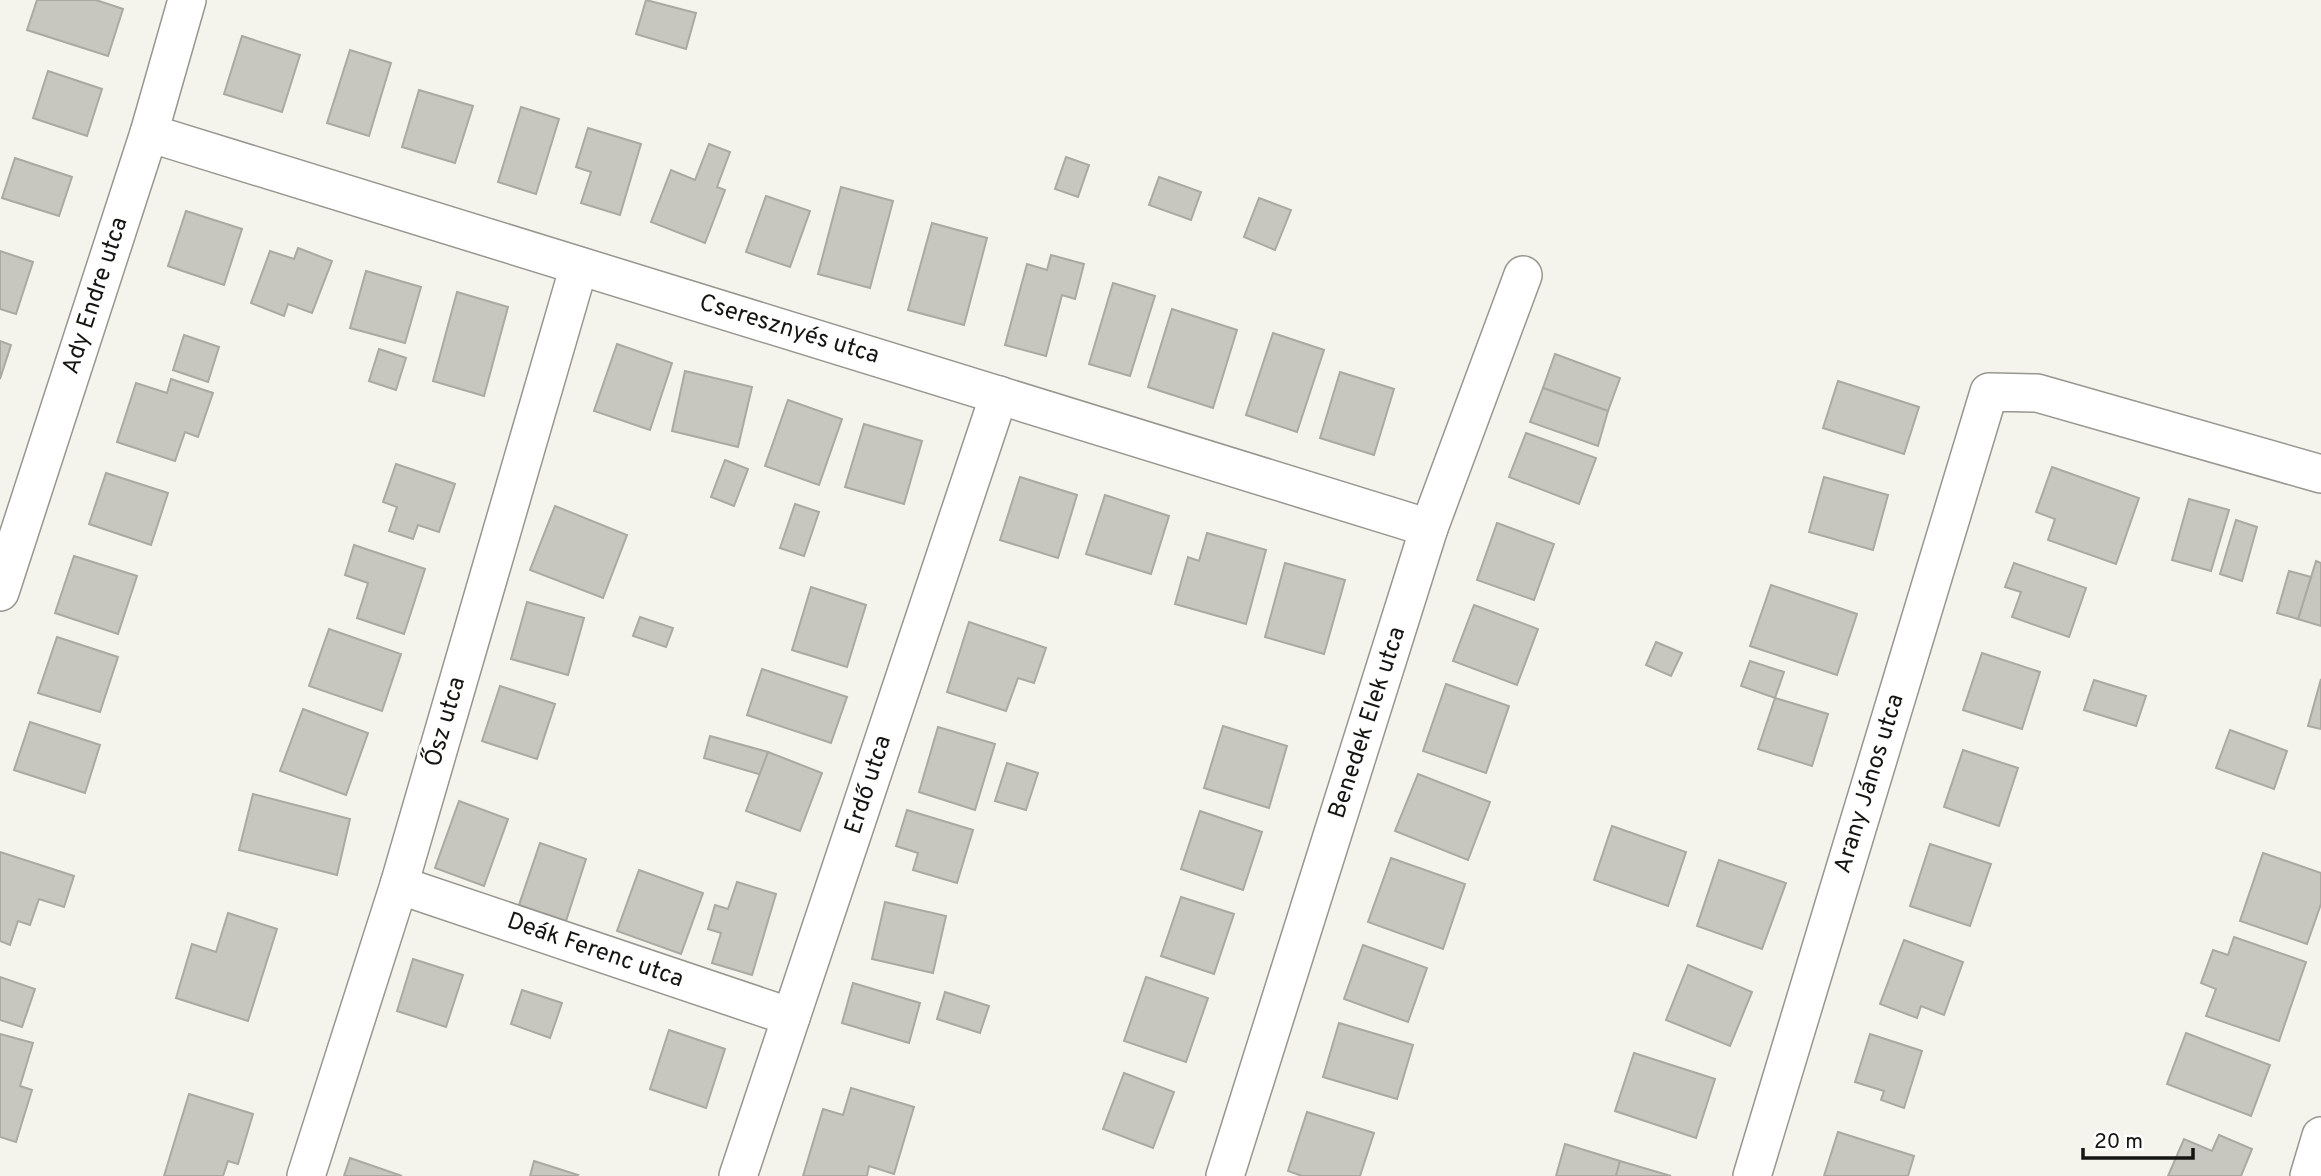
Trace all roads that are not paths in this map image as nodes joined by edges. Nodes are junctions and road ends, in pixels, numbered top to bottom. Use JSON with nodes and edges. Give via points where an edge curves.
{"nodes":[{"id":1,"x":187,"y":0,"type":"edge"},
{"id":2,"x":149,"y":133,"type":"junction"},
{"id":3,"x":579,"y":266,"type":"junction"},
{"id":4,"x":1523,"y":275,"type":"dead end"},
{"id":5,"x":999,"y":395,"type":"junction"},
{"id":6,"x":2321,"y":474,"type":"edge"},
{"id":7,"x":1429,"y":528,"type":"junction"},
{"id":8,"x":0,"y":592,"type":"edge"},
{"id":9,"x":399,"y":885,"type":"junction"},
{"id":10,"x":791,"y":1017,"type":"junction"},
{"id":11,"x":2321,"y":1136,"type":"edge"},
{"id":12,"x":306,"y":1176,"type":"edge"},
{"id":13,"x":738,"y":1176,"type":"edge"},
{"id":14,"x":1225,"y":1176,"type":"edge"},
{"id":15,"x":1752,"y":1176,"type":"edge"},
{"id":16,"x":2309,"y":1176,"type":"edge"}],
"edges":[{"from":1,"to":2,"type":"street","name":"Ady Endre utca"},
{"from":2,"to":3,"type":"street","name":"Cseresznyés utca"},
{"from":2,"to":8,"type":"street","name":"Ady Endre utca"},
{"from":3,"to":5,"type":"street","name":"Cseresznyés utca"},
{"from":3,"to":9,"type":"street","name":"Ősz utca"},
{"from":4,"to":7,"type":"street","name":"Benedek Elek utca"},
{"from":5,"to":7,"type":"street","name":"Cseresznyés utca"},
{"from":5,"to":10,"type":"street","name":"Erdő utca"},
{"from":6,"to":15,"type":"street","name":"Arany János utca","via":[[2037,393],[1989,391]]},
{"from":7,"to":14,"type":"street","name":"Benedek Elek utca"},
{"from":9,"to":10,"type":"street","name":"Deák Ferenc utca"},
{"from":9,"to":12,"type":"street","name":"Ősz utca"},
{"from":10,"to":13,"type":"street","name":"Erdő utca"},
{"from":11,"to":16,"type":"street"}]}
